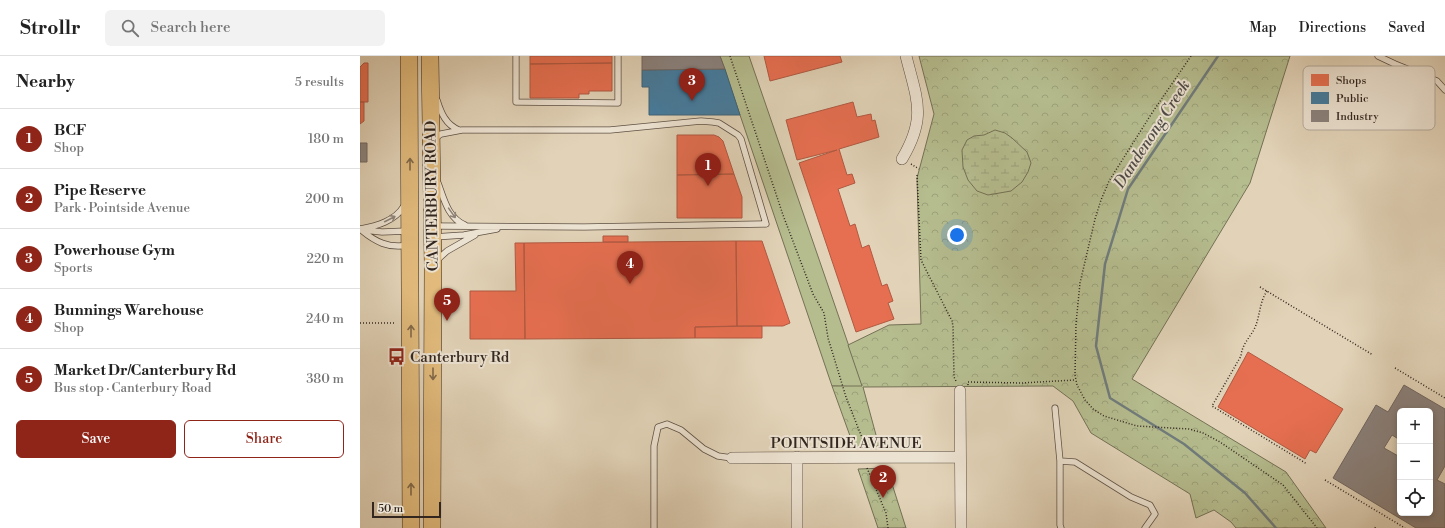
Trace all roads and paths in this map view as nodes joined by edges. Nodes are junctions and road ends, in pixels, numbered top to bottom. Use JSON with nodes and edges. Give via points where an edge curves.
{"nodes":[{"id":1,"x":409,"y":56,"type":"edge"},
{"id":2,"x":516,"y":56,"type":"edge"},
{"id":3,"x":618,"y":56,"type":"edge"},
{"id":4,"x":730,"y":56,"type":"edge"},
{"id":5,"x":906,"y":56,"type":"edge"},
{"id":6,"x":1191,"y":56,"type":"edge"},
{"id":7,"x":1378,"y":56,"type":"edge"},
{"id":8,"x":433,"y":59,"type":"edge"},
{"id":9,"x":1400,"y":66,"type":"edge"},
{"id":10,"x":1435,"y":80,"type":"edge"},
{"id":11,"x":1445,"y":90,"type":"edge"},
{"id":12,"x":462,"y":130,"type":"junction"},
{"id":13,"x":432,"y":141,"type":"junction"},
{"id":14,"x":902,"y":159,"type":"dead end"},
{"id":15,"x":432,"y":169,"type":"junction"},
{"id":16,"x":917,"y":175,"type":"dead end"},
{"id":17,"x":410,"y":196,"type":"junction"},
{"id":18,"x":467,"y":226,"type":"junction"},
{"id":19,"x":509,"y":227,"type":"junction"},
{"id":20,"x":360,"y":229,"type":"edge"},
{"id":21,"x":433,"y":232,"type":"junction"},
{"id":22,"x":483,"y":232,"type":"junction"},
{"id":23,"x":410,"y":238,"type":"junction"},
{"id":24,"x":433,"y":264,"type":"junction"},
{"id":25,"x":1260,"y":287,"type":"dead end"},
{"id":26,"x":1267,"y":291,"type":"junction"},
{"id":27,"x":360,"y":323,"type":"edge"},
{"id":28,"x":396,"y":323,"type":"dead end"},
{"id":29,"x":1373,"y":355,"type":"dead end"},
{"id":30,"x":1395,"y":368,"type":"dead end"},
{"id":31,"x":1076,"y":380,"type":"junction"},
{"id":32,"x":959,"y":386,"type":"junction"},
{"id":33,"x":1445,"y":398,"type":"edge"},
{"id":34,"x":1056,"y":408,"type":"dead end"},
{"id":35,"x":866,"y":447,"type":"dead end"},
{"id":36,"x":797,"y":457,"type":"junction"},
{"id":37,"x":960,"y":457,"type":"junction"},
{"id":38,"x":732,"y":458,"type":"joint"},
{"id":39,"x":1060,"y":461,"type":"junction"},
{"id":40,"x":1307,"y":464,"type":"dead end"},
{"id":41,"x":867,"y":466,"type":"dead end"},
{"id":42,"x":1325,"y":480,"type":"dead end"},
{"id":43,"x":1383,"y":515,"type":"junction"},
{"id":44,"x":1381,"y":517,"type":"dead end"},
{"id":45,"x":411,"y":528,"type":"edge"},
{"id":46,"x":432,"y":528,"type":"edge"},
{"id":47,"x":654,"y":528,"type":"edge"},
{"id":48,"x":797,"y":528,"type":"edge"},
{"id":49,"x":888,"y":528,"type":"edge"},
{"id":50,"x":961,"y":528,"type":"edge"},
{"id":51,"x":1061,"y":528,"type":"edge"},
{"id":52,"x":1145,"y":528,"type":"edge"},
{"id":53,"x":1317,"y":528,"type":"edge"},
{"id":54,"x":1405,"y":528,"type":"edge"}],
"edges":[{"from":17,"to":1,"type":"main road","name":"CANTERBURY ROAD","one_way":true},
{"from":2,"to":3,"type":"lane","via":[[516,102],[618,103]]},
{"from":4,"to":35,"type":"path","via":[[786,222],[813,294],[824,313],[828,338],[846,397]]},
{"from":5,"to":14,"type":"street","via":[[919,117],[913,139]]},
{"from":6,"to":31,"type":"path","via":[[1109,181],[1101,200],[1080,283],[1076,324]]},
{"from":7,"to":9,"type":"lane"},
{"from":8,"to":12,"type":"lane","via":[[440,111],[449,124]]},
{"from":8,"to":13,"type":"main road","name":"CANTERBURY ROAD"},
{"from":10,"to":11,"type":"lane"},
{"from":12,"to":13,"type":"lane","via":[[441,134]]},
{"from":12,"to":19,"type":"lane","via":[[610,130],[701,121],[719,123],[740,139],[766,224]]},
{"from":13,"to":15,"type":"main road","name":"CANTERBURY ROAD"},
{"from":15,"to":18,"type":"lane","one_way":true,"via":[[452,215]]},
{"from":15,"to":21,"type":"main road","name":"CANTERBURY ROAD"},
{"from":16,"to":32,"type":"path","via":[[921,260],[952,321],[954,379]]},
{"from":20,"to":17,"type":"lane","one_way":true,"via":[[395,217]]},
{"from":17,"to":23,"type":"main road","name":"CANTERBURY ROAD"},
{"from":18,"to":19,"type":"lane"},
{"from":18,"to":21,"type":"lane"},
{"from":19,"to":22,"type":"lane"},
{"from":20,"to":23,"type":"lane"},
{"from":20,"to":23,"type":"lane","via":[[381,244],[395,246]]},
{"from":21,"to":22,"type":"lane","via":[[464,236]]},
{"from":21,"to":23,"type":"main road"},
{"from":21,"to":24,"type":"main road","name":"CANTERBURY ROAD"},
{"from":22,"to":24,"type":"lane","via":[[447,251]]},
{"from":45,"to":23,"type":"main road","name":"CANTERBURY ROAD","one_way":true},
{"from":24,"to":46,"type":"main road","name":"CANTERBURY ROAD","one_way":true},
{"from":25,"to":26,"type":"path"},
{"from":26,"to":29,"type":"path"},
{"from":26,"to":40,"type":"path","via":[[1263,297],[1256,326],[1212,406]]},
{"from":27,"to":28,"type":"path"},
{"from":30,"to":33,"type":"path"},
{"from":31,"to":32,"type":"path","via":[[1028,383],[968,382],[968,390]]},
{"from":31,"to":53,"type":"path","via":[[1085,400],[1104,416],[1136,426],[1189,429],[1220,442],[1283,485]]},
{"from":32,"to":37,"type":"street"},
{"from":34,"to":39,"type":"lane"},
{"from":36,"to":37,"type":"street","name":"POINTSIDE AVENUE"},
{"from":36,"to":38,"type":"street","name":"POINTSIDE AVENUE"},
{"from":36,"to":48,"type":"street"},
{"from":37,"to":50,"type":"street"},
{"from":38,"to":47,"type":"lane","via":[[718,456],[704,449],[681,430],[667,424],[658,427],[654,446]]},
{"from":39,"to":51,"type":"lane"},
{"from":39,"to":52,"type":"lane","via":[[1074,462],[1131,497],[1150,505],[1155,514]]},
{"from":41,"to":49,"type":"path","via":[[886,513]]},
{"from":42,"to":43,"type":"path"},
{"from":43,"to":44,"type":"path"},
{"from":43,"to":54,"type":"path"}]}
